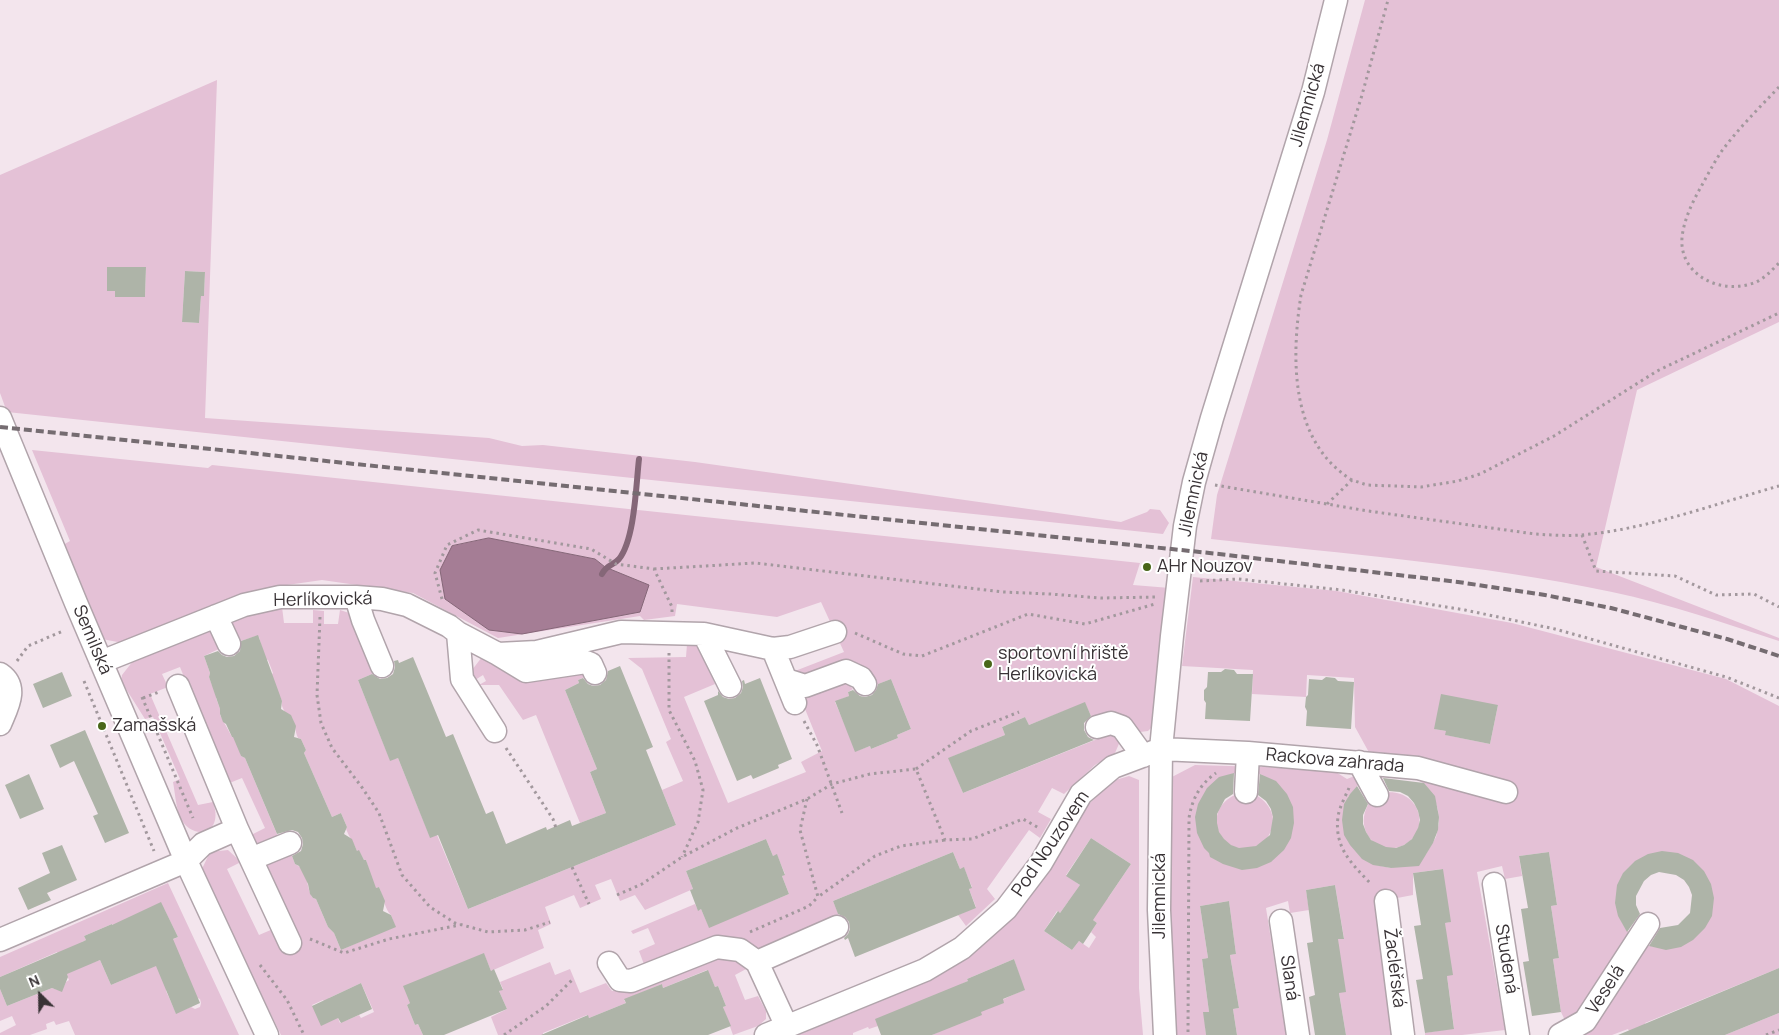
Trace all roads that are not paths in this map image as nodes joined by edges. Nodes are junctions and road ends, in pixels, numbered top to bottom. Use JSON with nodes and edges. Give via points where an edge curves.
{"nodes":[{"id":1,"x":1336,"y":0,"type":"edge"},
{"id":2,"x":0,"y":418,"type":"edge"},
{"id":3,"x":356,"y":597,"type":"junction"},
{"id":4,"x":216,"y":616,"type":"junction"},
{"id":5,"x":454,"y":630,"type":"junction"},
{"id":6,"x":835,"y":632,"type":"road end"},
{"id":7,"x":704,"y":634,"type":"junction"},
{"id":8,"x":229,"y":644,"type":"dead end"},
{"id":9,"x":773,"y":648,"type":"junction"},
{"id":10,"x":498,"y":654,"type":"junction"},
{"id":11,"x":101,"y":662,"type":"junction"},
{"id":12,"x":382,"y":666,"type":"dead end"},
{"id":13,"x":594,"y":673,"type":"dead end"},
{"id":14,"x":3,"y":676,"type":"edge"},
{"id":15,"x":786,"y":680,"type":"junction"},
{"id":16,"x":865,"y":684,"type":"dead end"},
{"id":17,"x":178,"y":686,"type":"dead end"},
{"id":18,"x":730,"y":686,"type":"dead end"},
{"id":19,"x":795,"y":703,"type":"road end"},
{"id":20,"x":0,"y":724,"type":"edge"},
{"id":21,"x":1097,"y":727,"type":"dead end"},
{"id":22,"x":495,"y":731,"type":"road end"},
{"id":23,"x":1152,"y":752,"type":"junction"},
{"id":24,"x":1248,"y":759,"type":"junction"},
{"id":25,"x":1359,"y":762,"type":"junction"},
{"id":26,"x":1246,"y":792,"type":"dead end"},
{"id":27,"x":1506,"y":792,"type":"dead end"},
{"id":28,"x":1377,"y":795,"type":"dead end"},
{"id":29,"x":237,"y":829,"type":"junction"},
{"id":30,"x":290,"y":843,"type":"dead end"},
{"id":31,"x":251,"y":859,"type":"junction"},
{"id":32,"x":186,"y":861,"type":"junction"},
{"id":33,"x":1494,"y":884,"type":"dead end"},
{"id":34,"x":1386,"y":901,"type":"road end"},
{"id":35,"x":1281,"y":920,"type":"dead end"},
{"id":36,"x":837,"y":927,"type":"dead end"},
{"id":37,"x":1645,"y":929,"type":"dead end"},
{"id":38,"x":286,"y":935,"type":"road end"},
{"id":39,"x":0,"y":940,"type":"edge"},
{"id":40,"x":757,"y":962,"type":"junction"},
{"id":41,"x":610,"y":963,"type":"dead end"},
{"id":42,"x":787,"y":1026,"type":"junction"},
{"id":43,"x":267,"y":1035,"type":"edge"},
{"id":44,"x":766,"y":1035,"type":"edge"},
{"id":45,"x":1164,"y":1035,"type":"edge"},
{"id":46,"x":1298,"y":1035,"type":"edge"},
{"id":47,"x":1403,"y":1035,"type":"edge"},
{"id":48,"x":1518,"y":1035,"type":"edge"},
{"id":49,"x":1560,"y":1035,"type":"edge"}],
"edges":[{"from":1,"to":23,"type":"street","name":"Jilemnická","via":[[1313,92],[1194,482]]},
{"from":2,"to":11,"type":"street","name":"Semilská"},
{"from":3,"to":4,"type":"street","name":"Herlíkovická","via":[[280,597]]},
{"from":3,"to":5,"type":"street","name":"Herlíkovická","via":[[407,605]]},
{"from":3,"to":12,"type":"street"},
{"from":4,"to":8,"type":"street"},
{"from":4,"to":11,"type":"street","name":"Herlíkovická"},
{"from":5,"to":10,"type":"street","name":"Herlíkovická"},
{"from":5,"to":22,"type":"street","via":[[462,679]]},
{"from":6,"to":9,"type":"street","via":[[790,647]]},
{"from":7,"to":9,"type":"street"},
{"from":7,"to":10,"type":"street","via":[[621,632],[537,652]]},
{"from":7,"to":18,"type":"street"},
{"from":9,"to":15,"type":"street"},
{"from":10,"to":13,"type":"street","name":"Herlíkovická","via":[[526,672],[586,662]]},
{"from":11,"to":32,"type":"street","name":"Semilská"},
{"from":14,"to":20,"type":"street","via":[[10,685],[11,696]]},
{"from":15,"to":16,"type":"street","via":[[805,686],[846,671],[861,678]]},
{"from":15,"to":19,"type":"street"},
{"from":17,"to":29,"type":"street"},
{"from":21,"to":23,"type":"street","via":[[1111,723],[1122,727]]},
{"from":23,"to":24,"type":"street","name":"Rackova zahrada"},
{"from":23,"to":42,"type":"street","name":"Pod Nouzovem","via":[[1113,767],[1081,794],[1041,863],[1006,909],[962,948],[926,970]]},
{"from":23,"to":45,"type":"street","name":"Jilemnická"},
{"from":24,"to":25,"type":"street","name":"Rackova zahrada"},
{"from":24,"to":26,"type":"street"},
{"from":25,"to":27,"type":"street","name":"Rackova zahrada","via":[[1418,768]]},
{"from":25,"to":28,"type":"street"},
{"from":29,"to":31,"type":"street"},
{"from":29,"to":32,"type":"street","via":[[203,844]]},
{"from":30,"to":31,"type":"street"},
{"from":31,"to":38,"type":"street"},
{"from":32,"to":39,"type":"street"},
{"from":32,"to":43,"type":"street","name":"Semilská"},
{"from":33,"to":48,"type":"street","name":"Studená"},
{"from":34,"to":47,"type":"street","name":"Žacléřská"},
{"from":35,"to":46,"type":"street","name":"Slaná"},
{"from":36,"to":40,"type":"street"},
{"from":37,"to":49,"type":"street","name":"Veselá","via":[[1585,1021]]},
{"from":40,"to":41,"type":"street","via":[[740,950],[717,946],[631,981],[620,980]]},
{"from":40,"to":42,"type":"street"},
{"from":42,"to":44,"type":"street","name":"Pod Nouzovem"}]}
